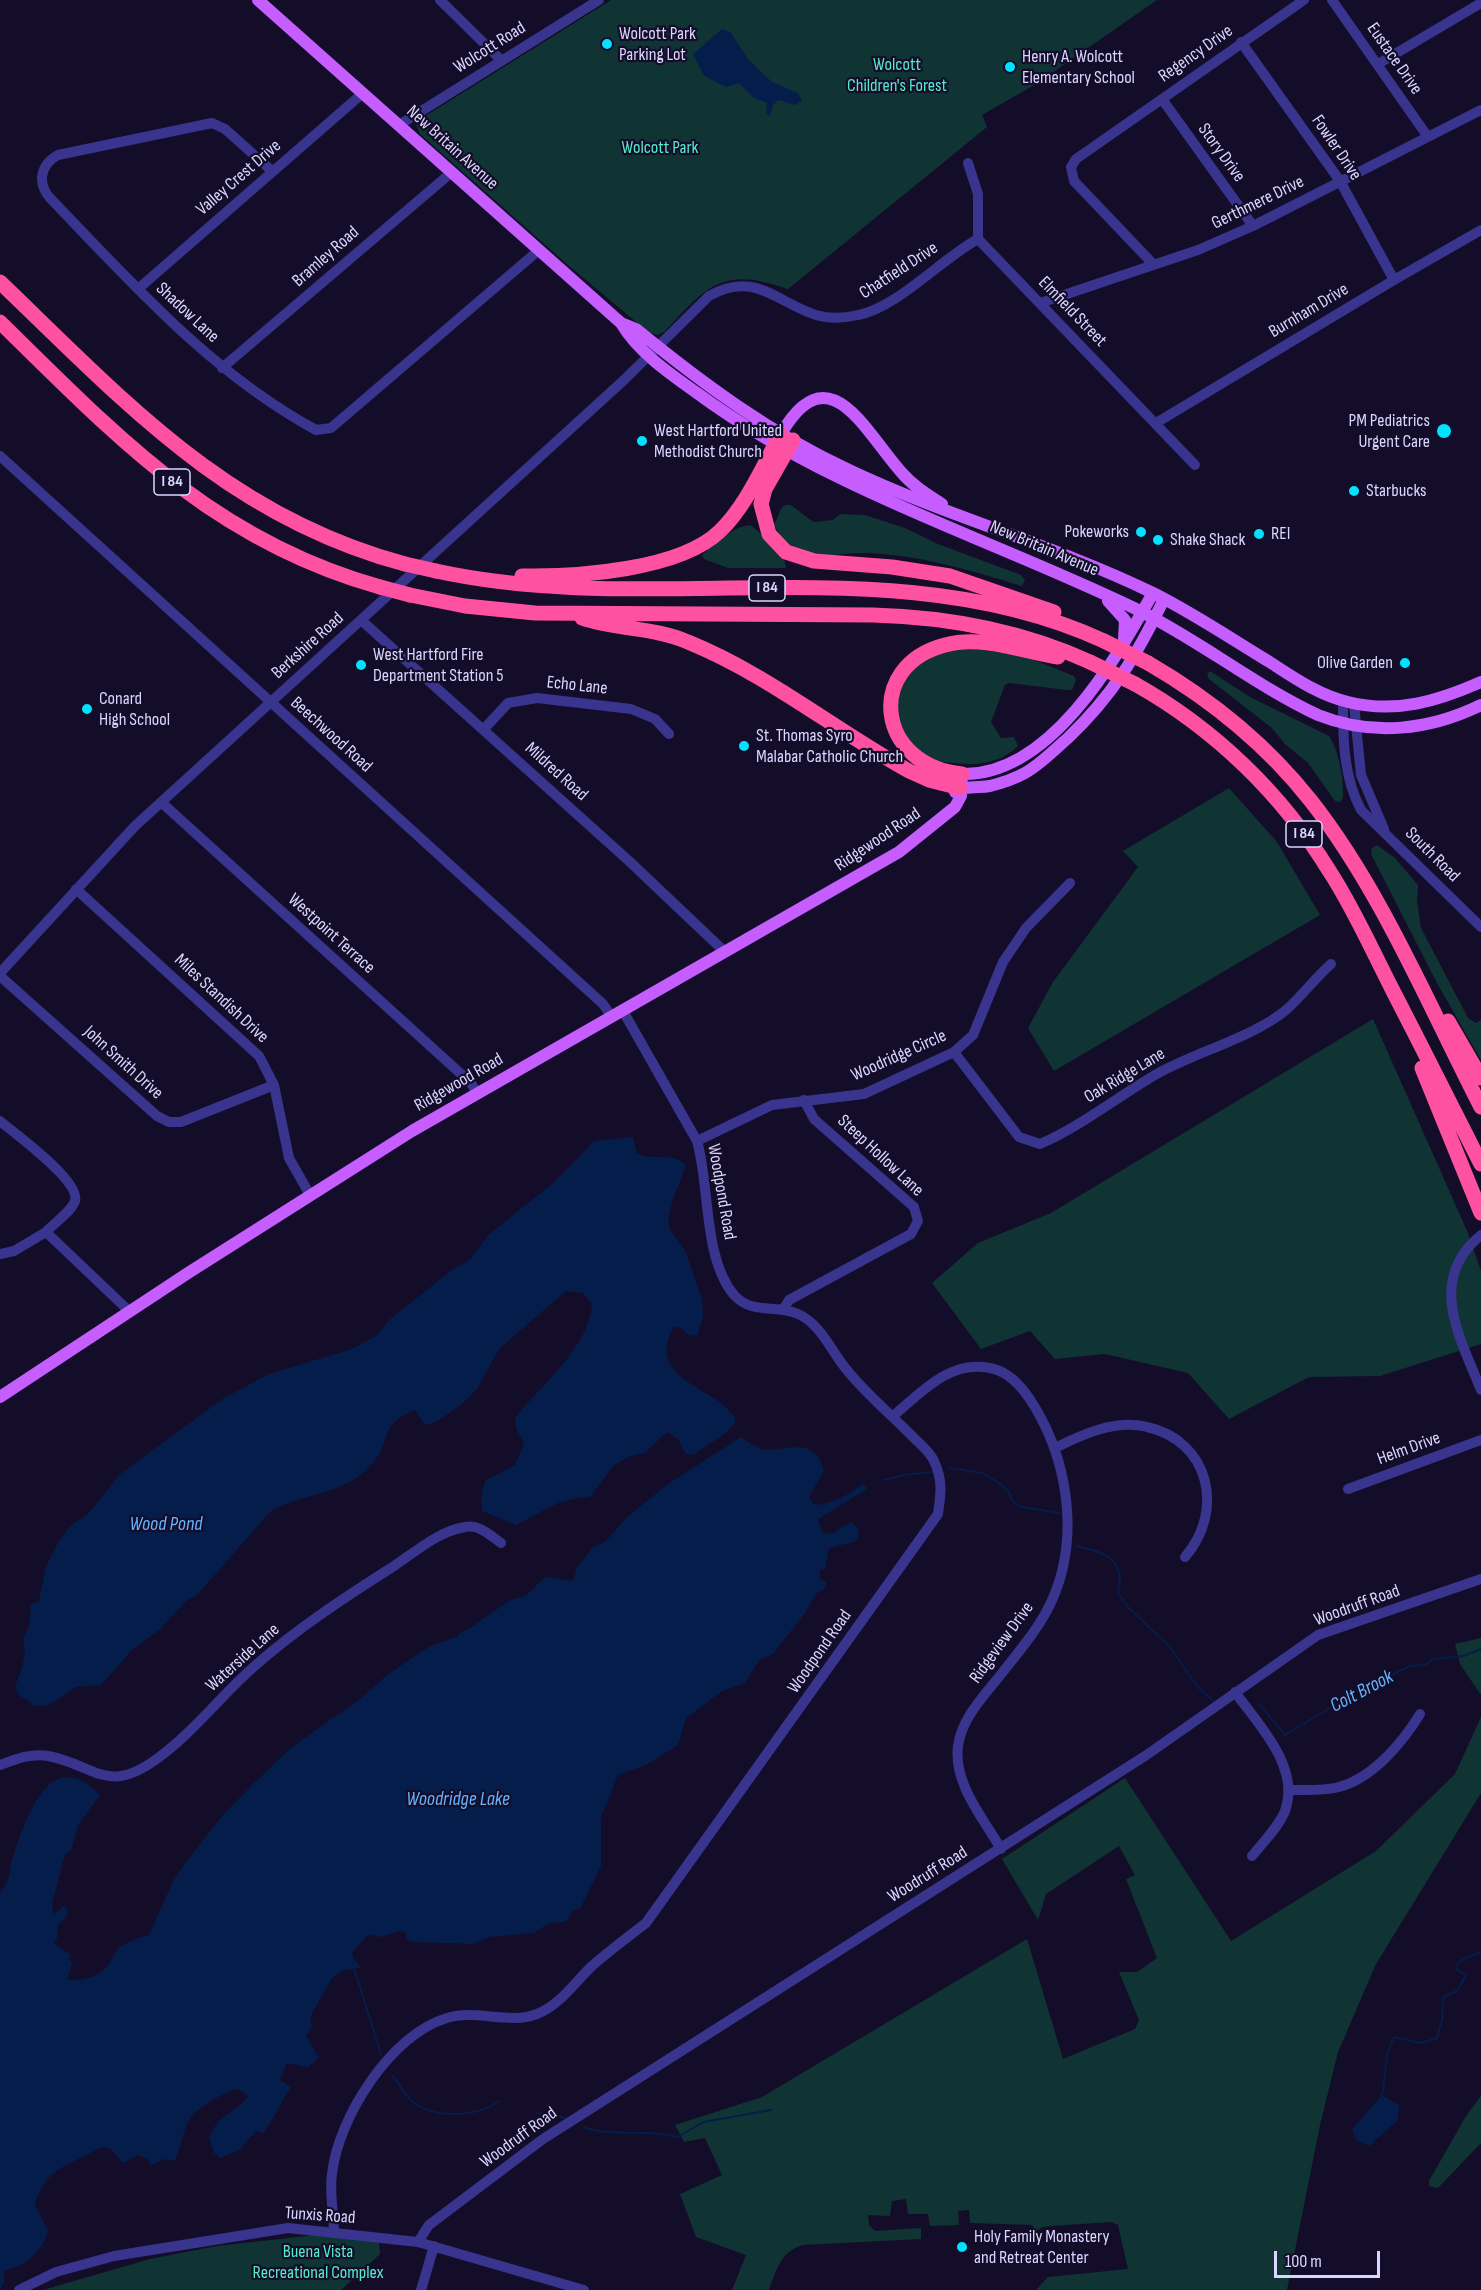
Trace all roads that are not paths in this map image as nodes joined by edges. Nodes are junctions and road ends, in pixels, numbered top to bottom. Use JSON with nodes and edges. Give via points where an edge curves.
{"nodes":[{"id":1,"x":258,"y":0,"type":"edge"},
{"id":2,"x":440,"y":0,"type":"edge"},
{"id":3,"x":599,"y":0,"type":"edge"},
{"id":4,"x":1304,"y":0,"type":"edge"},
{"id":5,"x":1332,"y":0,"type":"edge"},
{"id":6,"x":1481,"y":3,"type":"edge"},
{"id":7,"x":1241,"y":42,"type":"junction"},
{"id":8,"x":501,"y":60,"type":"junction"},
{"id":9,"x":1377,"y":64,"type":"junction"},
{"id":10,"x":363,"y":93,"type":"junction"},
{"id":11,"x":1161,"y":99,"type":"junction"},
{"id":12,"x":1481,"y":110,"type":"edge"},
{"id":13,"x":399,"y":125,"type":"junction"},
{"id":14,"x":1428,"y":137,"type":"junction"},
{"id":15,"x":968,"y":163,"type":"dead end"},
{"id":16,"x":272,"y":171,"type":"junction"},
{"id":17,"x":452,"y":172,"type":"junction"},
{"id":18,"x":1340,"y":181,"type":"junction"},
{"id":19,"x":1253,"y":226,"type":"junction"},
{"id":20,"x":1481,"y":230,"type":"edge"},
{"id":21,"x":978,"y":239,"type":"junction"},
{"id":22,"x":539,"y":250,"type":"junction"},
{"id":23,"x":1154,"y":265,"type":"junction"},
{"id":24,"x":0,"y":268,"type":"edge"},
{"id":25,"x":1394,"y":280,"type":"junction"},
{"id":26,"x":0,"y":282,"type":"edge"},
{"id":27,"x":138,"y":289,"type":"junction"},
{"id":28,"x":1040,"y":303,"type":"junction"},
{"id":29,"x":0,"y":322,"type":"edge"},
{"id":30,"x":654,"y":352,"type":"junction"},
{"id":31,"x":77,"y":354,"type":"junction"},
{"id":32,"x":222,"y":368,"type":"junction"},
{"id":33,"x":1156,"y":423,"type":"junction"},
{"id":34,"x":784,"y":442,"type":"junction"},
{"id":35,"x":0,"y":456,"type":"edge"},
{"id":36,"x":1195,"y":465,"type":"dead end"},
{"id":37,"x":960,"y":517,"type":"junction"},
{"id":38,"x":443,"y":573,"type":"junction"},
{"id":39,"x":1092,"y":589,"type":"junction"},
{"id":40,"x":1158,"y":596,"type":"junction"},
{"id":41,"x":1142,"y":612,"type":"junction"},
{"id":42,"x":570,"y":613,"type":"junction"},
{"id":43,"x":1155,"y":618,"type":"junction"},
{"id":44,"x":361,"y":620,"type":"junction"},
{"id":45,"x":1099,"y":639,"type":"junction"},
{"id":46,"x":1121,"y":646,"type":"junction"},
{"id":47,"x":1087,"y":660,"type":"junction"},
{"id":48,"x":1480,"y":682,"type":"edge"},
{"id":49,"x":270,"y":702,"type":"junction"},
{"id":50,"x":1349,"y":703,"type":"junction"},
{"id":51,"x":1475,"y":707,"type":"edge"},
{"id":52,"x":1349,"y":724,"type":"junction"},
{"id":53,"x":484,"y":729,"type":"junction"},
{"id":54,"x":669,"y":735,"type":"dead end"},
{"id":55,"x":961,"y":781,"type":"junction"},
{"id":56,"x":161,"y":802,"type":"junction"},
{"id":57,"x":1070,"y":883,"type":"dead end"},
{"id":58,"x":76,"y":889,"type":"junction"},
{"id":59,"x":1388,"y":926,"type":"junction"},
{"id":60,"x":1481,"y":927,"type":"edge"},
{"id":61,"x":725,"y":952,"type":"junction"},
{"id":62,"x":1331,"y":964,"type":"dead end"},
{"id":63,"x":0,"y":974,"type":"edge"},
{"id":64,"x":617,"y":1014,"type":"junction"},
{"id":65,"x":1414,"y":1033,"type":"junction"},
{"id":66,"x":954,"y":1052,"type":"junction"},
{"id":67,"x":1481,"y":1078,"type":"edge"},
{"id":68,"x":274,"y":1084,"type":"junction"},
{"id":69,"x":477,"y":1093,"type":"junction"},
{"id":70,"x":804,"y":1100,"type":"junction"},
{"id":71,"x":1481,"y":1107,"type":"edge"},
{"id":72,"x":0,"y":1121,"type":"edge"},
{"id":73,"x":697,"y":1141,"type":"junction"},
{"id":74,"x":1481,"y":1164,"type":"edge"},
{"id":75,"x":310,"y":1195,"type":"junction"},
{"id":76,"x":1481,"y":1213,"type":"edge"},
{"id":77,"x":46,"y":1232,"type":"junction"},
{"id":78,"x":1481,"y":1235,"type":"edge"},
{"id":79,"x":0,"y":1254,"type":"edge"},
{"id":80,"x":783,"y":1310,"type":"junction"},
{"id":81,"x":129,"y":1311,"type":"junction"},
{"id":82,"x":1481,"y":1390,"type":"edge"},
{"id":83,"x":0,"y":1397,"type":"edge"},
{"id":84,"x":893,"y":1416,"type":"junction"},
{"id":85,"x":1481,"y":1440,"type":"edge"},
{"id":86,"x":1055,"y":1448,"type":"junction"},
{"id":87,"x":1348,"y":1489,"type":"dead end"},
{"id":88,"x":501,"y":1543,"type":"dead end"},
{"id":89,"x":1185,"y":1557,"type":"dead end"},
{"id":90,"x":1481,"y":1579,"type":"edge"},
{"id":91,"x":1235,"y":1692,"type":"junction"},
{"id":92,"x":1420,"y":1714,"type":"dead end"},
{"id":93,"x":0,"y":1765,"type":"edge"},
{"id":94,"x":1288,"y":1790,"type":"junction"},
{"id":95,"x":1001,"y":1849,"type":"junction"},
{"id":96,"x":1252,"y":1856,"type":"dead end"},
{"id":97,"x":334,"y":2233,"type":"junction"},
{"id":98,"x":418,"y":2242,"type":"junction"},
{"id":99,"x":434,"y":2246,"type":"junction"},
{"id":100,"x":19,"y":2290,"type":"edge"},
{"id":101,"x":421,"y":2290,"type":"edge"},
{"id":102,"x":584,"y":2290,"type":"edge"}],
"edges":[{"from":1,"to":10,"type":"main road","name":"New Britain Avenue"},
{"from":2,"to":8,"type":"street"},
{"from":3,"to":8,"type":"street","name":"Wolcott Road"},
{"from":4,"to":7,"type":"street","name":"Regency Drive"},
{"from":5,"to":9,"type":"street","name":"Eustace Drive"},
{"from":6,"to":9,"type":"street"},
{"from":7,"to":11,"type":"street","name":"Regency Drive"},
{"from":7,"to":18,"type":"street","name":"Fowler Drive"},
{"from":8,"to":13,"type":"street","name":"Wolcott Road"},
{"from":9,"to":14,"type":"street","name":"Eustace Drive"},
{"from":10,"to":13,"type":"main road","name":"New Britain Avenue"},
{"from":10,"to":16,"type":"street","name":"Valley Crest Drive"},
{"from":11,"to":19,"type":"street","name":"Story Drive"},
{"from":11,"to":23,"type":"street","name":"Regency Drive","via":[[1076,159],[1071,167],[1074,182]]},
{"from":12,"to":14,"type":"street","name":"Gerthmere Drive"},
{"from":13,"to":17,"type":"main road","name":"New Britain Avenue"},
{"from":14,"to":18,"type":"street","name":"Gerthmere Drive"},
{"from":15,"to":21,"type":"street","via":[[978,194]]},
{"from":16,"to":27,"type":"street","name":"Valley Crest Drive"},
{"from":16,"to":27,"type":"street","name":"Shadow Lane","via":[[225,129],[212,123],[65,153],[49,161],[41,180],[46,194]]},
{"from":17,"to":22,"type":"main road","name":"New Britain Avenue"},
{"from":17,"to":32,"type":"street","name":"Bramley Road"},
{"from":18,"to":19,"type":"street","name":"Gerthmere Drive"},
{"from":18,"to":25,"type":"street","name":"Fowler Drive"},
{"from":19,"to":23,"type":"street","name":"Gerthmere Drive"},
{"from":20,"to":25,"type":"street","name":"Burnham Drive"},
{"from":21,"to":28,"type":"street","name":"Elmfield Street"},
{"from":21,"to":30,"type":"street","name":"Chatfield Drive","via":[[881,307],[860,315],[817,315],[761,289],[726,288],[701,303]]},
{"from":22,"to":30,"type":"main road","name":"New Britain Avenue","via":[[621,322],[629,336]]},
{"from":22,"to":32,"type":"street","name":"Shadow Lane","via":[[328,430],[308,425]]},
{"from":23,"to":28,"type":"street","name":"Gerthmere Drive"},
{"from":24,"to":31,"type":"highway"},
{"from":25,"to":33,"type":"street","name":"Burnham Drive"},
{"from":26,"to":31,"type":"highway","number":"I 84"},
{"from":27,"to":32,"type":"street","name":"Shadow Lane"},
{"from":28,"to":33,"type":"street","name":"Elmfield Street"},
{"from":29,"to":42,"type":"highway","number":"I 84","bridge":true,"via":[[135,453],[201,503],[290,554],[340,575],[410,595],[488,609]]},
{"from":30,"to":34,"type":"main road","name":"New Britain Avenue","via":[[710,403]]},
{"from":30,"to":44,"type":"street","name":"Berkshire Road"},
{"from":31,"to":38,"type":"highway","number":"I 84","bridge":true,"via":[[165,438],[229,485],[320,534]]},
{"from":33,"to":36,"type":"street","name":"Elmfield Street"},
{"from":34,"to":37,"type":"main road","name":"New Britain Avenue"},
{"from":34,"to":37,"type":"main road","via":[[803,404],[818,398],[834,399],[848,408],[910,481]]},
{"from":34,"to":38,"type":"highway","via":[[726,525],[705,543],[682,555],[562,576]]},
{"from":34,"to":39,"type":"main road","name":"New Britain Avenue","via":[[858,489]]},
{"from":34,"to":45,"type":"highway","via":[[760,507],[769,534],[786,552],[814,561],[892,567],[962,580],[1064,616]]},
{"from":35,"to":49,"type":"street","name":"Beechwood Road"},
{"from":37,"to":40,"type":"main road","name":"New Britain Avenue","via":[[1096,568]]},
{"from":38,"to":45,"type":"highway","number":"I 84","via":[[550,587],[764,587],[921,594],[1013,610]]},
{"from":39,"to":41,"type":"main road","name":"New Britain Avenue"},
{"from":39,"to":46,"type":"main road","via":[[1123,616],[1126,626]]},
{"from":40,"to":41,"type":"main road"},
{"from":40,"to":43,"type":"main road"},
{"from":40,"to":50,"type":"main road","name":"New Britain Avenue","via":[[1307,685]]},
{"from":41,"to":43,"type":"main road","name":"New Britain Avenue"},
{"from":41,"to":46,"type":"main road"},
{"from":42,"to":47,"type":"highway","number":"I 84","via":[[927,618],[1003,632]]},
{"from":42,"to":55,"type":"highway","via":[[604,624],[659,632],[699,646],[909,771],[929,780]]},
{"from":43,"to":52,"type":"main road","name":"New Britain Avenue","via":[[1295,703]]},
{"from":43,"to":55,"type":"main road","via":[[1129,668],[1106,700],[1041,762],[1005,782],[986,787]]},
{"from":44,"to":49,"type":"street","name":"Berkshire Road"},
{"from":44,"to":53,"type":"street","name":"Mildred Road"},
{"from":45,"to":59,"type":"highway","number":"I 84","bridge":true,"via":[[1148,663],[1197,694],[1231,720],[1295,782],[1341,843]]},
{"from":46,"to":55,"type":"main road","via":[[1078,705],[1035,749],[1003,767]]},
{"from":47,"to":55,"type":"highway","via":[[972,642],[936,648],[913,662],[892,696],[891,715],[897,737],[922,763]]},
{"from":47,"to":65,"type":"highway","number":"I 84","bridge":true,"via":[[1172,707],[1220,743],[1294,820],[1341,891]]},
{"from":48,"to":50,"type":"main road","name":"New Britain Avenue","via":[[1410,706]]},
{"from":48,"to":51,"type":"main road"},
{"from":49,"to":56,"type":"street","name":"Berkshire Road"},
{"from":49,"to":64,"type":"street","name":"Beechwood Road"},
{"from":50,"to":52,"type":"street","name":"South Road"},
{"from":51,"to":52,"type":"main road","name":"New Britain Avenue","via":[[1443,721],[1413,727],[1385,729]]},
{"from":52,"to":60,"type":"street","name":"South Road","via":[[1346,761],[1355,800],[1368,818]]},
{"from":53,"to":54,"type":"street","name":"Echo Lane","via":[[508,704],[537,698],[631,709],[655,719]]},
{"from":53,"to":61,"type":"street","name":"Mildred Road"},
{"from":55,"to":61,"type":"main road","name":"Ridgewood Road","via":[[960,798],[953,809],[917,839],[884,862]]},
{"from":56,"to":58,"type":"street","name":"Berkshire Road"},
{"from":56,"to":69,"type":"street","name":"Westpoint Terrace","via":[[471,1083]]},
{"from":57,"to":66,"type":"street","name":"Woodridge Circle","via":[[1026,928],[1004,962],[973,1035]]},
{"from":58,"to":63,"type":"street","name":"Berkshire Road"},
{"from":58,"to":68,"type":"street","name":"Miles Standish Drive","via":[[252,1048]]},
{"from":59,"to":67,"type":"highway","via":[[1415,962]]},
{"from":59,"to":71,"type":"highway","number":"I 84"},
{"from":61,"to":64,"type":"main road","name":"Ridgewood Road"},
{"from":62,"to":66,"type":"street","name":"Oak Ridge Lane","via":[[1286,1011],[1254,1030],[1155,1075],[1063,1134],[1040,1144],[1019,1137]]},
{"from":63,"to":68,"type":"street","name":"John Smith Drive","via":[[157,1116],[169,1122],[181,1122]]},
{"from":64,"to":69,"type":"main road","name":"Ridgewood Road"},
{"from":64,"to":73,"type":"street","name":"Woodpond Road"},
{"from":65,"to":74,"type":"highway","number":"I 84"},
{"from":65,"to":76,"type":"highway","via":[[1419,1060]]},
{"from":66,"to":70,"type":"street","name":"Woodridge Circle","via":[[864,1094]]},
{"from":68,"to":75,"type":"street","name":"Miles Standish Drive","via":[[289,1158]]},
{"from":69,"to":75,"type":"main road","name":"Ridgewood Road"},
{"from":70,"to":73,"type":"street","name":"Woodridge Circle","via":[[772,1105]]},
{"from":70,"to":80,"type":"street","name":"Steep Hollow Lane","via":[[814,1119],[914,1207],[918,1221],[911,1234],[789,1300]]},
{"from":72,"to":77,"type":"street","via":[[69,1180],[75,1194],[70,1209]]},
{"from":73,"to":80,"type":"street","name":"Woodpond Road","via":[[704,1164],[716,1258],[734,1294],[754,1309]]},
{"from":75,"to":81,"type":"main road","name":"Ridgewood Road"},
{"from":77,"to":79,"type":"street","via":[[14,1251]]},
{"from":77,"to":81,"type":"street"},
{"from":78,"to":82,"type":"street","via":[[1469,1244],[1459,1261],[1450,1296],[1455,1321]]},
{"from":80,"to":84,"type":"street","name":"Woodpond Road","via":[[812,1323],[855,1380]]},
{"from":81,"to":83,"type":"main road","name":"Ridgewood Road"},
{"from":84,"to":86,"type":"street","name":"Ridgeview Drive","via":[[944,1375],[961,1367],[996,1369],[1023,1391],[1040,1414]]},
{"from":84,"to":97,"type":"street","name":"Woodpond Road","via":[[933,1458],[943,1484],[938,1514],[646,1923],[539,2013],[519,2019],[449,2017],[419,2032],[384,2065],[355,2108],[335,2154],[331,2187]]},
{"from":85,"to":87,"type":"street","name":"Helm Drive"},
{"from":86,"to":89,"type":"street","via":[[1097,1430],[1121,1425],[1146,1426],[1181,1442],[1194,1456],[1208,1492],[1202,1533]]},
{"from":86,"to":95,"type":"street","name":"Ridgeview Drive","via":[[1067,1501],[1068,1533],[1054,1597],[1033,1634],[971,1713],[958,1746],[957,1765],[963,1784]]},
{"from":88,"to":93,"type":"street","name":"Waterside Lane","via":[[479,1528],[467,1526],[436,1538],[296,1633],[257,1664],[160,1757],[138,1772],[98,1775],[49,1756],[27,1756]]},
{"from":90,"to":91,"type":"street","name":"Woodruff Road","via":[[1318,1635]]},
{"from":91,"to":94,"type":"street","via":[[1277,1750]]},
{"from":91,"to":95,"type":"street","name":"Woodruff Road","via":[[1145,1756]]},
{"from":92,"to":94,"type":"street","via":[[1407,1736],[1354,1781],[1339,1787]]},
{"from":94,"to":96,"type":"street","via":[[1285,1810]]},
{"from":95,"to":98,"type":"street","name":"Woodruff Road","via":[[543,2139],[429,2225]]},
{"from":97,"to":98,"type":"street","name":"Tunxis Road"},
{"from":97,"to":100,"type":"street","name":"Tunxis Road","via":[[288,2228],[148,2250],[68,2267]]},
{"from":98,"to":99,"type":"street","name":"Tunxis Road"},
{"from":99,"to":101,"type":"street"},
{"from":99,"to":102,"type":"street","name":"Tunxis Road"}]}
